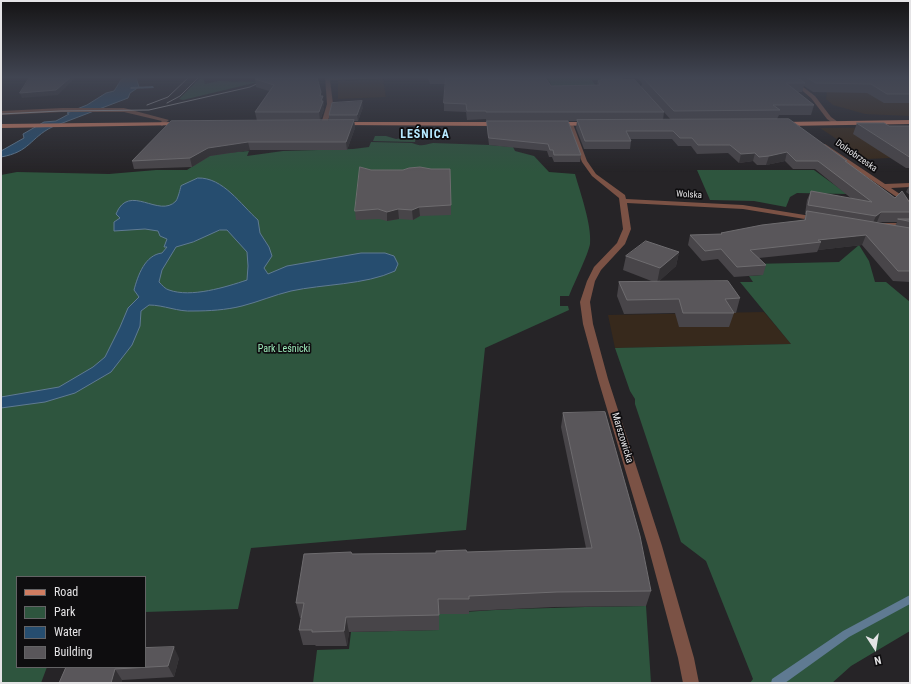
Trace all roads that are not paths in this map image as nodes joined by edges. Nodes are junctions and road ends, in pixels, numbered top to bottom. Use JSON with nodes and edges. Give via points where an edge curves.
{"nodes":[{"id":1,"x":330,"y":109,"type":"edge"},
{"id":2,"x":822,"y":109,"type":"edge"},
{"id":3,"x":3,"y":113,"type":"edge"},
{"id":4,"x":164,"y":122,"type":"junction"},
{"id":5,"x":910,"y":122,"type":"edge"},
{"id":6,"x":836,"y":123,"type":"junction"},
{"id":7,"x":186,"y":124,"type":"edge"},
{"id":8,"x":316,"y":124,"type":"edge"},
{"id":9,"x":329,"y":124,"type":"junction"},
{"id":10,"x":504,"y":124,"type":"edge"},
{"id":11,"x":549,"y":124,"type":"edge"},
{"id":12,"x":570,"y":124,"type":"junction"},
{"id":13,"x":593,"y":124,"type":"edge"},
{"id":14,"x":780,"y":124,"type":"edge"},
{"id":15,"x":792,"y":124,"type":"junction"},
{"id":16,"x":1,"y":126,"type":"edge"},
{"id":17,"x":801,"y":130,"type":"edge"},
{"id":18,"x":815,"y":140,"type":"edge"},
{"id":19,"x":910,"y":185,"type":"edge"},
{"id":20,"x":884,"y":186,"type":"junction"},
{"id":21,"x":623,"y":201,"type":"junction"},
{"id":22,"x":910,"y":204,"type":"edge"},
{"id":23,"x":825,"y":221,"type":"edge"},
{"id":24,"x":910,"y":225,"type":"edge"},
{"id":25,"x":897,"y":233,"type":"edge"},
{"id":26,"x":691,"y":683,"type":"edge"}],
"edges":[{"from":1,"to":9,"type":"street"},
{"from":2,"to":6,"type":"street"},
{"from":3,"to":4,"type":"street","via":[[106,110],[136,112]]},
{"from":4,"to":7,"type":"main road"},
{"from":4,"to":16,"type":"main road"},
{"from":5,"to":6,"type":"main road"},
{"from":6,"to":15,"type":"main road"},
{"from":8,"to":9,"type":"main road"},
{"from":9,"to":10,"type":"main road"},
{"from":11,"to":12,"type":"main road"},
{"from":12,"to":13,"type":"main road"},
{"from":12,"to":21,"type":"street","via":[[584,161],[594,175],[617,192]]},
{"from":14,"to":15,"type":"main road"},
{"from":15,"to":17,"type":"street"},
{"from":18,"to":20,"type":"street","name":"Dolnobrzeska"},
{"from":19,"to":20,"type":"street"},
{"from":20,"to":22,"type":"street","name":"Dolnobrzeska"},
{"from":21,"to":23,"type":"street","name":"Wolska","via":[[743,206]]},
{"from":21,"to":26,"type":"street","name":"Marszowicka","via":[[627,229],[621,244],[596,270],[591,281],[585,302],[588,324],[655,546]]},
{"from":24,"to":25,"type":"street","via":[[870,227]]}]}
